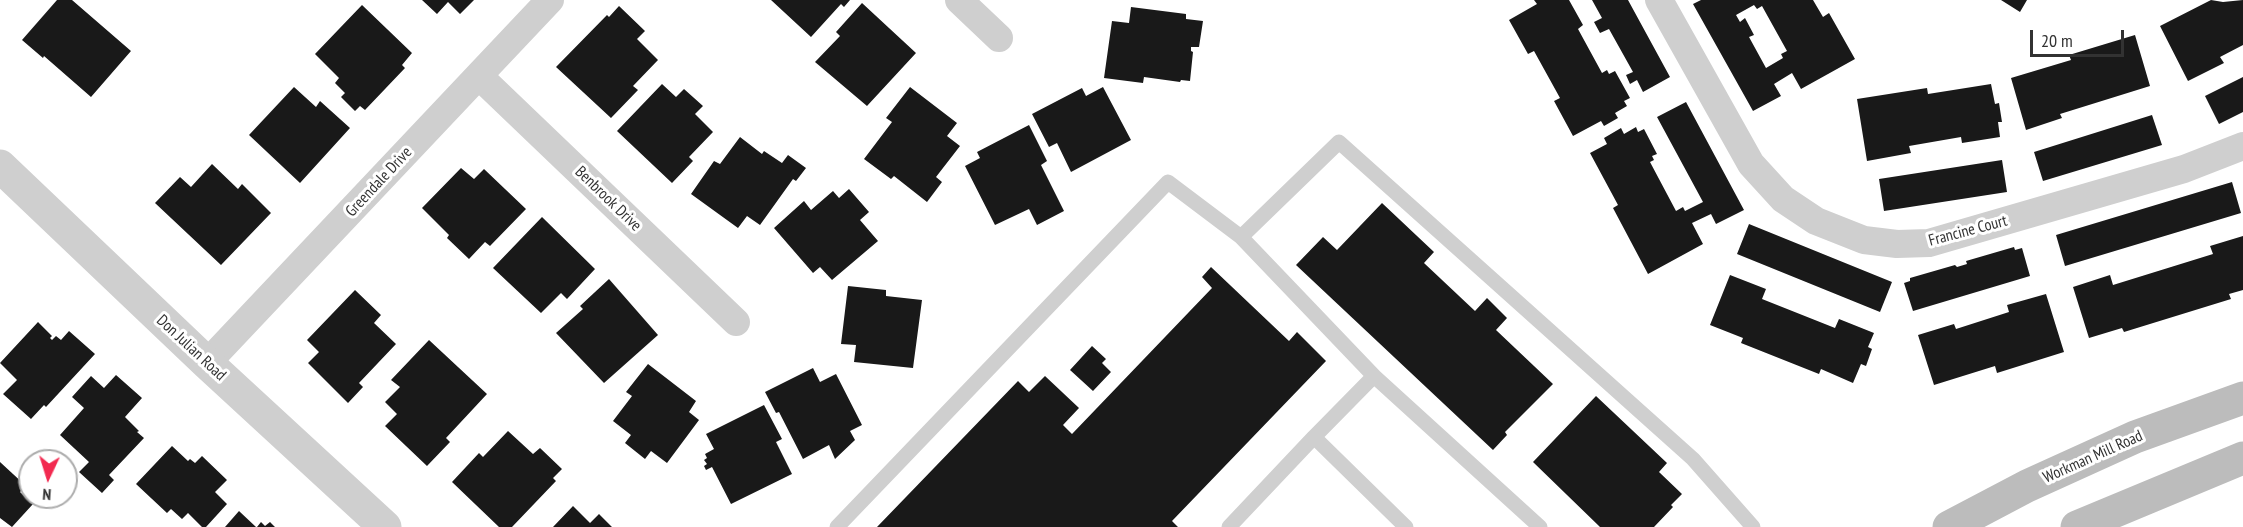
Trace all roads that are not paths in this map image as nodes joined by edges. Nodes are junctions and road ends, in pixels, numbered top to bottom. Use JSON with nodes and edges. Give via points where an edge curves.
{"nodes":[{"id":1,"x":550,"y":0,"type":"edge"},
{"id":2,"x":959,"y":0,"type":"edge"},
{"id":3,"x":1659,"y":0,"type":"edge"},
{"id":4,"x":999,"y":38,"type":"dead end"},
{"id":5,"x":479,"y":76,"type":"junction"},
{"id":6,"x":2243,"y":146,"type":"edge"},
{"id":7,"x":0,"y":166,"type":"edge"},
{"id":8,"x":1240,"y":237,"type":"junction"},
{"id":9,"x":736,"y":322,"type":"dead end"},
{"id":10,"x":207,"y":363,"type":"junction"},
{"id":11,"x":1374,"y":376,"type":"junction"},
{"id":12,"x":2243,"y":398,"type":"edge"},
{"id":13,"x":1314,"y":437,"type":"junction"},
{"id":14,"x":2243,"y":458,"type":"edge"},
{"id":15,"x":1745,"y":524,"type":"edge"},
{"id":16,"x":385,"y":527,"type":"edge"},
{"id":17,"x":837,"y":527,"type":"edge"},
{"id":18,"x":1228,"y":527,"type":"edge"},
{"id":19,"x":1406,"y":527,"type":"edge"},
{"id":20,"x":1540,"y":527,"type":"edge"},
{"id":21,"x":1949,"y":527,"type":"edge"},
{"id":22,"x":2077,"y":527,"type":"edge"}],
"edges":[{"from":1,"to":5,"type":"street","name":"Greendale Drive"},
{"from":2,"to":4,"type":"street"},
{"from":3,"to":6,"type":"street","name":"Francine Court","via":[[1751,164],[1783,199],[1816,221],[1864,240],[1929,243],[2184,169]]},
{"from":5,"to":9,"type":"street","name":"Benbrook Drive"},
{"from":5,"to":10,"type":"street","name":"Greendale Drive"},
{"from":7,"to":10,"type":"street","name":"Don Julian Road"},
{"from":8,"to":11,"type":"lane"},
{"from":8,"to":15,"type":"lane","via":[[1339,142],[1693,459]]},
{"from":8,"to":17,"type":"lane","via":[[1168,182]]},
{"from":10,"to":16,"type":"street","name":"Don Julian Road"},
{"from":11,"to":13,"type":"lane"},
{"from":11,"to":20,"type":"lane"},
{"from":12,"to":21,"type":"main road","name":"Workman Mill Road","via":[[2135,437]]},
{"from":13,"to":18,"type":"lane"},
{"from":13,"to":19,"type":"lane"},
{"from":14,"to":22,"type":"main road"}]}
